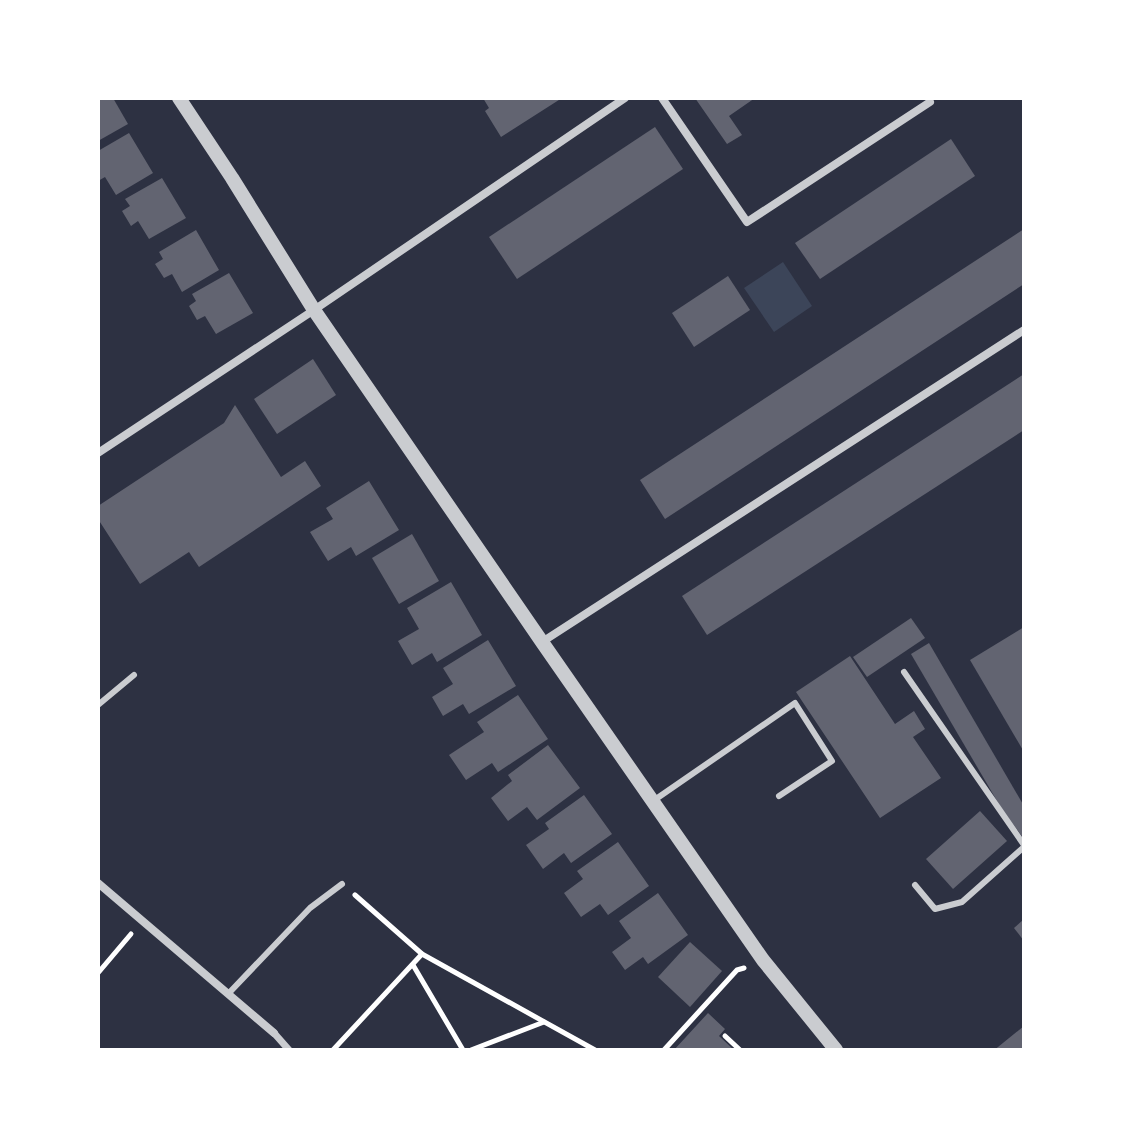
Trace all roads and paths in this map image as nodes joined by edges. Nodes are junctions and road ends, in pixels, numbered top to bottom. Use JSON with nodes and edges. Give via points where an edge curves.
{"nodes":[{"id":1,"x":179,"y":98,"type":"edge"},
{"id":2,"x":625,"y":98,"type":"edge"},
{"id":3,"x":662,"y":98,"type":"edge"},
{"id":4,"x":930,"y":102,"type":"dead end"},
{"id":5,"x":314,"y":310,"type":"junction"},
{"id":6,"x":1024,"y":330,"type":"edge"},
{"id":7,"x":98,"y":453,"type":"edge"},
{"id":8,"x":542,"y":642,"type":"junction"},
{"id":9,"x":904,"y":672,"type":"dead end"},
{"id":10,"x":134,"y":675,"type":"dead end"},
{"id":11,"x":98,"y":705,"type":"edge"},
{"id":12,"x":779,"y":796,"type":"dead end"},
{"id":13,"x":653,"y":801,"type":"junction"},
{"id":14,"x":1024,"y":846,"type":"edge"},
{"id":15,"x":98,"y":883,"type":"edge"},
{"id":16,"x":342,"y":884,"type":"joint"},
{"id":17,"x":915,"y":885,"type":"dead end"},
{"id":18,"x":142,"y":921,"type":"junction"},
{"id":19,"x":422,"y":954,"type":"junction"},
{"id":20,"x":413,"y":965,"type":"junction"},
{"id":21,"x":737,"y":970,"type":"dead end"},
{"id":22,"x":98,"y":973,"type":"edge"},
{"id":23,"x":229,"y":993,"type":"junction"},
{"id":24,"x":544,"y":1022,"type":"junction"},
{"id":25,"x":274,"y":1033,"type":"joint"},
{"id":26,"x":725,"y":1036,"type":"dead end"},
{"id":27,"x":289,"y":1050,"type":"edge"},
{"id":28,"x":333,"y":1050,"type":"edge"},
{"id":29,"x":463,"y":1050,"type":"edge"},
{"id":30,"x":471,"y":1050,"type":"edge"},
{"id":31,"x":595,"y":1050,"type":"edge"},
{"id":32,"x":666,"y":1050,"type":"edge"},
{"id":33,"x":740,"y":1050,"type":"edge"},
{"id":34,"x":836,"y":1050,"type":"edge"}],
"edges":[{"from":1,"to":5,"type":"street"},
{"from":2,"to":5,"type":"street"},
{"from":3,"to":4,"type":"street","via":[[747,222]]},
{"from":5,"to":7,"type":"street"},
{"from":5,"to":8,"type":"street"},
{"from":6,"to":8,"type":"street"},
{"from":8,"to":13,"type":"street"},
{"from":9,"to":14,"type":"lane"},
{"from":10,"to":11,"type":"lane"},
{"from":12,"to":13,"type":"lane","via":[[832,761],[795,703]]},
{"from":13,"to":34,"type":"street","via":[[781,984]]},
{"from":14,"to":17,"type":"lane","via":[[962,902],[935,909]]},
{"from":15,"to":18,"type":"street"},
{"from":16,"to":19,"type":"path"},
{"from":16,"to":23,"type":"lane","via":[[310,908]]},
{"from":18,"to":22,"type":"path"},
{"from":18,"to":23,"type":"street"},
{"from":19,"to":20,"type":"path"},
{"from":19,"to":24,"type":"path"},
{"from":20,"to":28,"type":"path"},
{"from":20,"to":29,"type":"path"},
{"from":21,"to":32,"type":"path"},
{"from":23,"to":25,"type":"street"},
{"from":24,"to":30,"type":"path"},
{"from":24,"to":31,"type":"path"},
{"from":25,"to":27,"type":"street"},
{"from":26,"to":33,"type":"path"}]}
